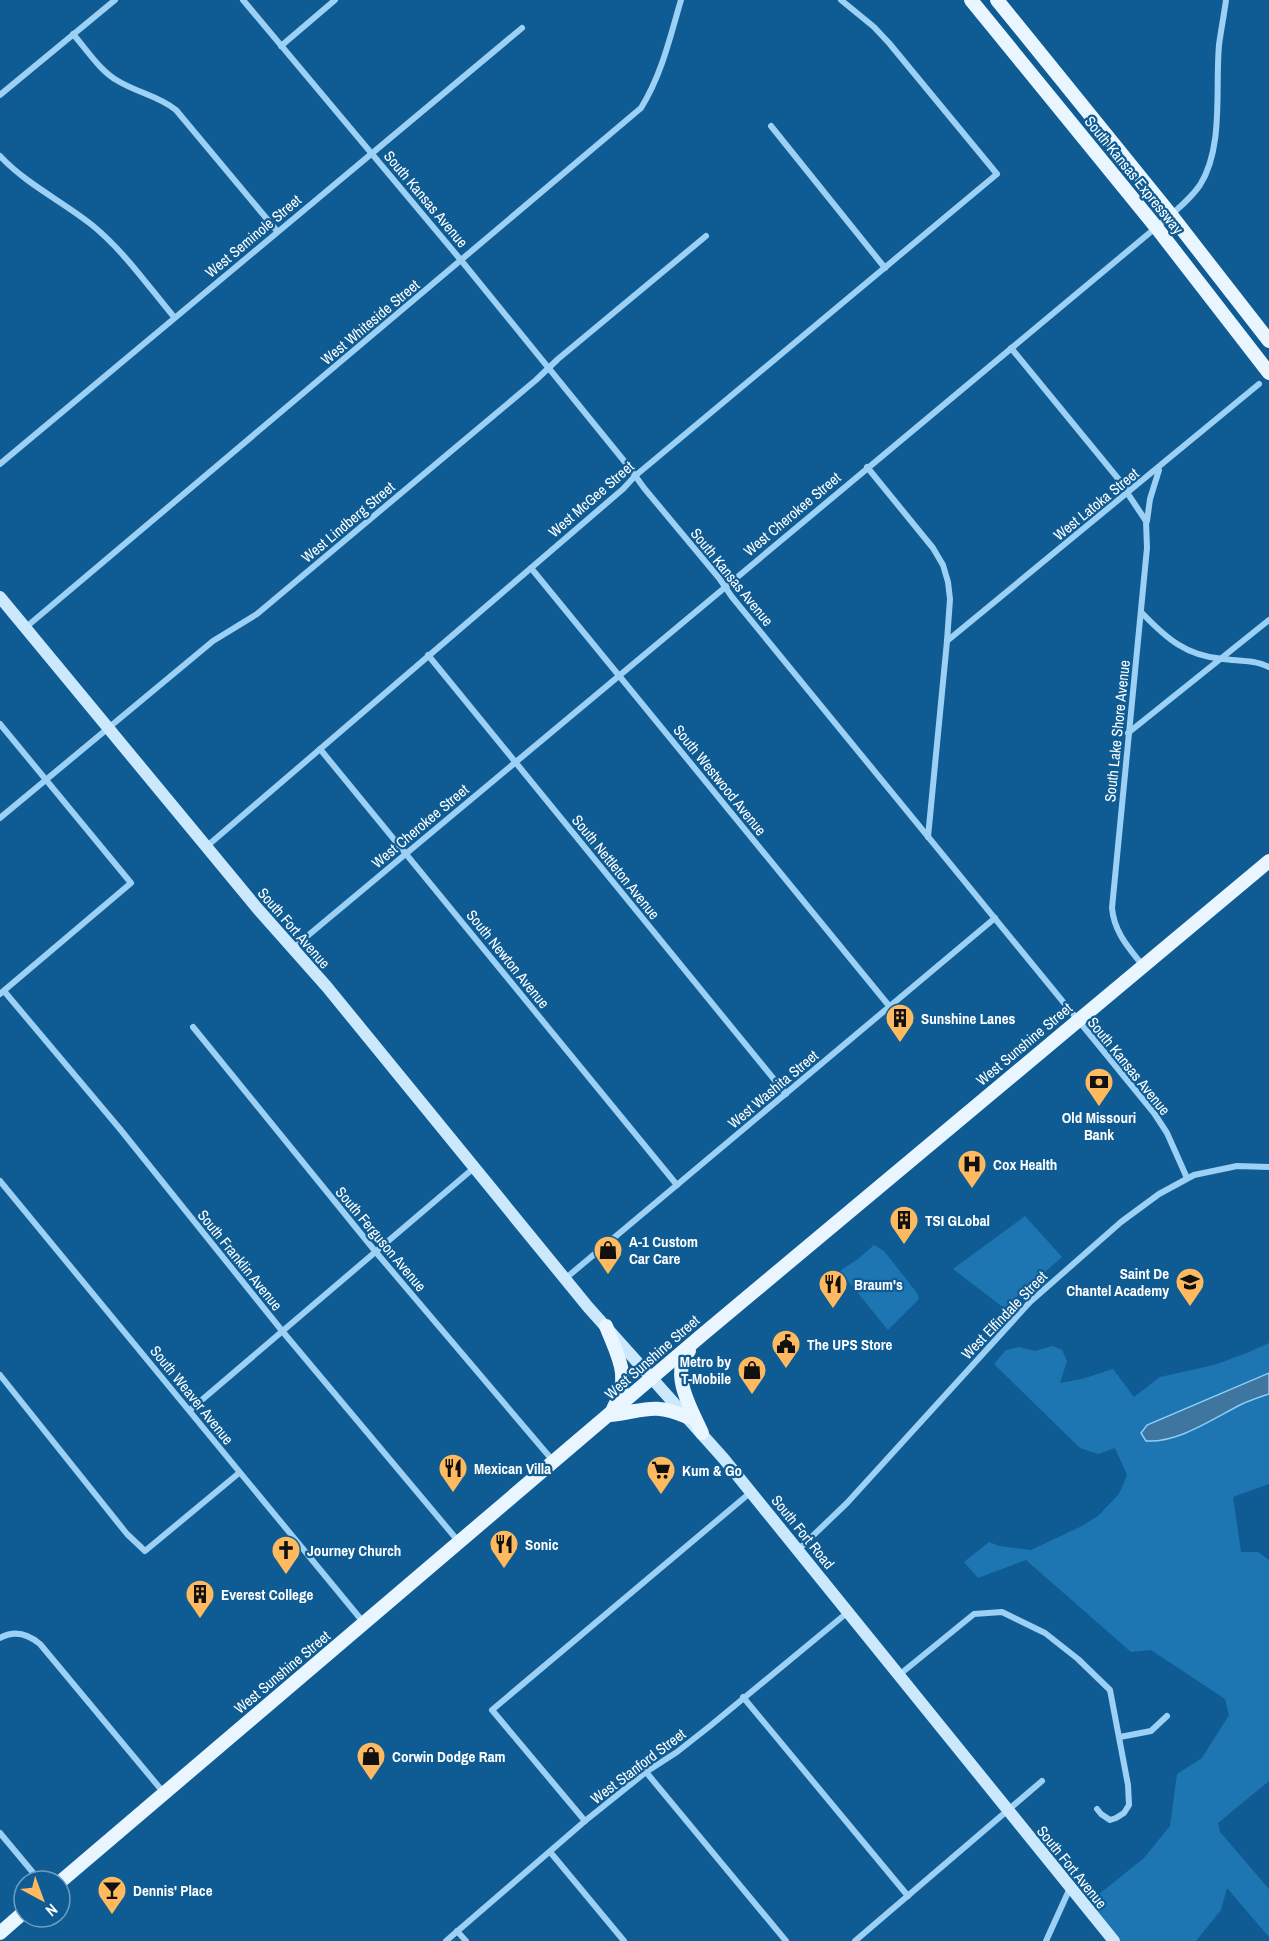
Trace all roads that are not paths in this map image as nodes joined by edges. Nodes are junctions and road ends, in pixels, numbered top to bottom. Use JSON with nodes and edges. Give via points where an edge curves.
{"nodes":[{"id":1,"x":115,"y":0,"type":"edge"},
{"id":2,"x":243,"y":0,"type":"edge"},
{"id":3,"x":336,"y":0,"type":"edge"},
{"id":4,"x":681,"y":0,"type":"edge"},
{"id":5,"x":841,"y":0,"type":"edge"},
{"id":6,"x":971,"y":0,"type":"edge"},
{"id":7,"x":997,"y":0,"type":"edge"},
{"id":8,"x":1226,"y":0,"type":"edge"},
{"id":9,"x":522,"y":28,"type":"dead end"},
{"id":10,"x":73,"y":34,"type":"junction"},
{"id":11,"x":281,"y":46,"type":"junction"},
{"id":12,"x":0,"y":95,"type":"edge"},
{"id":13,"x":771,"y":126,"type":"dead end"},
{"id":14,"x":371,"y":153,"type":"junction"},
{"id":15,"x":0,"y":156,"type":"edge"},
{"id":16,"x":1171,"y":215,"type":"junction"},
{"id":17,"x":1156,"y":227,"type":"junction"},
{"id":18,"x":277,"y":231,"type":"junction"},
{"id":19,"x":706,"y":236,"type":"dead end"},
{"id":20,"x":460,"y":259,"type":"junction"},
{"id":21,"x":885,"y":268,"type":"junction"},
{"id":22,"x":174,"y":318,"type":"junction"},
{"id":23,"x":1269,"y":341,"type":"edge"},
{"id":24,"x":1011,"y":348,"type":"junction"},
{"id":25,"x":548,"y":368,"type":"junction"},
{"id":26,"x":1269,"y":373,"type":"edge"},
{"id":27,"x":1259,"y":384,"type":"dead end"},
{"id":28,"x":0,"y":464,"type":"edge"},
{"id":29,"x":867,"y":467,"type":"junction"},
{"id":30,"x":1160,"y":467,"type":"junction"},
{"id":31,"x":635,"y":476,"type":"junction"},
{"id":32,"x":1128,"y":494,"type":"junction"},
{"id":33,"x":1146,"y":522,"type":"junction"},
{"id":34,"x":531,"y":568,"type":"junction"},
{"id":35,"x":724,"y":587,"type":"junction"},
{"id":36,"x":0,"y":597,"type":"edge"},
{"id":37,"x":1142,"y":613,"type":"junction"},
{"id":38,"x":1269,"y":620,"type":"edge"},
{"id":39,"x":25,"y":628,"type":"junction"},
{"id":40,"x":947,"y":641,"type":"junction"},
{"id":41,"x":428,"y":655,"type":"junction"},
{"id":42,"x":1220,"y":659,"type":"junction"},
{"id":43,"x":1269,"y":667,"type":"edge"},
{"id":44,"x":619,"y":676,"type":"junction"},
{"id":45,"x":0,"y":724,"type":"edge"},
{"id":46,"x":107,"y":729,"type":"junction"},
{"id":47,"x":1128,"y":733,"type":"junction"},
{"id":48,"x":320,"y":749,"type":"junction"},
{"id":49,"x":515,"y":763,"type":"junction"},
{"id":50,"x":46,"y":779,"type":"junction"},
{"id":51,"x":0,"y":818,"type":"edge"},
{"id":52,"x":928,"y":837,"type":"junction"},
{"id":53,"x":206,"y":848,"type":"junction"},
{"id":54,"x":406,"y":854,"type":"junction"},
{"id":55,"x":1269,"y":861,"type":"edge"},
{"id":56,"x":995,"y":918,"type":"junction"},
{"id":57,"x":293,"y":948,"type":"junction"},
{"id":58,"x":1144,"y":966,"type":"junction"},
{"id":59,"x":2,"y":992,"type":"edge"},
{"id":60,"x":890,"y":1007,"type":"junction"},
{"id":61,"x":1078,"y":1021,"type":"junction"},
{"id":62,"x":194,"y":1027,"type":"dead end"},
{"id":63,"x":786,"y":1094,"type":"junction"},
{"id":64,"x":475,"y":1167,"type":"junction"},
{"id":65,"x":1269,"y":1167,"type":"edge"},
{"id":66,"x":1187,"y":1178,"type":"junction"},
{"id":67,"x":0,"y":1181,"type":"edge"},
{"id":68,"x":677,"y":1185,"type":"junction"},
{"id":69,"x":375,"y":1251,"type":"junction"},
{"id":70,"x":566,"y":1278,"type":"junction"},
{"id":71,"x":606,"y":1326,"type":"junction"},
{"id":72,"x":283,"y":1332,"type":"junction"},
{"id":73,"x":702,"y":1335,"type":"junction"},
{"id":74,"x":0,"y":1375,"type":"edge"},
{"id":75,"x":653,"y":1379,"type":"junction"},
{"id":76,"x":190,"y":1410,"type":"junction"},
{"id":77,"x":610,"y":1415,"type":"junction"},
{"id":78,"x":687,"y":1417,"type":"junction"},
{"id":79,"x":702,"y":1433,"type":"junction"},
{"id":80,"x":554,"y":1463,"type":"junction"},
{"id":81,"x":239,"y":1473,"type":"junction"},
{"id":82,"x":751,"y":1492,"type":"junction"},
{"id":83,"x":460,"y":1542,"type":"junction"},
{"id":84,"x":798,"y":1550,"type":"junction"},
{"id":85,"x":848,"y":1612,"type":"junction"},
{"id":86,"x":364,"y":1624,"type":"junction"},
{"id":87,"x":0,"y":1638,"type":"edge"},
{"id":88,"x":899,"y":1676,"type":"junction"},
{"id":89,"x":743,"y":1697,"type":"junction"},
{"id":90,"x":1167,"y":1716,"type":"dead end"},
{"id":91,"x":1120,"y":1737,"type":"junction"},
{"id":92,"x":646,"y":1772,"type":"junction"},
{"id":93,"x":1042,"y":1781,"type":"dead end"},
{"id":94,"x":165,"y":1793,"type":"junction"},
{"id":95,"x":1097,"y":1809,"type":"dead end"},
{"id":96,"x":1008,"y":1811,"type":"junction"},
{"id":97,"x":585,"y":1821,"type":"junction"},
{"id":98,"x":0,"y":1833,"type":"edge"},
{"id":99,"x":550,"y":1852,"type":"junction"},
{"id":100,"x":30,"y":1869,"type":"edge"},
{"id":101,"x":72,"y":1872,"type":"edge"},
{"id":102,"x":1070,"y":1888,"type":"junction"},
{"id":103,"x":908,"y":1896,"type":"junction"},
{"id":104,"x":12,"y":1922,"type":"edge"},
{"id":105,"x":457,"y":1931,"type":"junction"},
{"id":106,"x":0,"y":1933,"type":"edge"},
{"id":107,"x":446,"y":1941,"type":"edge"},
{"id":108,"x":466,"y":1941,"type":"edge"},
{"id":109,"x":624,"y":1941,"type":"edge"},
{"id":110,"x":786,"y":1941,"type":"edge"},
{"id":111,"x":855,"y":1941,"type":"edge"},
{"id":112,"x":1046,"y":1941,"type":"edge"},
{"id":113,"x":1114,"y":1941,"type":"edge"}],
"edges":[{"from":1,"to":10,"type":"street"},
{"from":2,"to":11,"type":"street","name":"South Kansas Avenue"},
{"from":3,"to":11,"type":"street"},
{"from":4,"to":20,"type":"street","name":"West Whiteside Street","via":[[657,81],[642,108]]},
{"from":5,"to":21,"type":"street","name":"West McGee Street","via":[[889,43],[997,174]]},
{"from":6,"to":17,"type":"main road","name":"South Kansas Expressway"},
{"from":7,"to":16,"type":"main road","name":"South Kansas Expressway"},
{"from":8,"to":16,"type":"street","name":"West Cherokee Street","via":[[1209,162],[1200,185]]},
{"from":9,"to":14,"type":"street","name":"West Seminole Street"},
{"from":10,"to":12,"type":"street"},
{"from":10,"to":18,"type":"street","via":[[110,76],[176,110]]},
{"from":11,"to":14,"type":"street","name":"South Kansas Avenue"},
{"from":13,"to":21,"type":"street"},
{"from":14,"to":18,"type":"street","name":"West Seminole Street"},
{"from":14,"to":20,"type":"street","name":"South Kansas Avenue"},
{"from":15,"to":22,"type":"street","via":[[103,235]]},
{"from":16,"to":17,"type":"street","name":"West Cherokee Street"},
{"from":16,"to":23,"type":"main road","name":"South Kansas Expressway"},
{"from":17,"to":24,"type":"street","name":"West Cherokee Street"},
{"from":17,"to":26,"type":"main road","name":"South Kansas Expressway"},
{"from":18,"to":22,"type":"street","name":"West Seminole Street"},
{"from":19,"to":25,"type":"street","name":"West Lindberg Street"},
{"from":20,"to":25,"type":"street","name":"South Kansas Avenue"},
{"from":20,"to":39,"type":"street","name":"West Whiteside Street"},
{"from":21,"to":31,"type":"street","name":"West McGee Street"},
{"from":22,"to":28,"type":"street","name":"West Seminole Street"},
{"from":24,"to":29,"type":"street","name":"West Cherokee Street"},
{"from":24,"to":32,"type":"street"},
{"from":25,"to":31,"type":"street","name":"South Kansas Avenue"},
{"from":25,"to":46,"type":"street","name":"West Lindberg Street","via":[[257,614],[213,641]]},
{"from":27,"to":30,"type":"street","name":"West Latoka Street"},
{"from":29,"to":35,"type":"street","name":"West Cherokee Street"},
{"from":29,"to":40,"type":"street","via":[[928,540],[943,565],[950,599]]},
{"from":30,"to":32,"type":"street","name":"West Latoka Street"},
{"from":30,"to":33,"type":"street","name":"South Lake Shore Avenue"},
{"from":31,"to":34,"type":"street","name":"West McGee Street"},
{"from":31,"to":35,"type":"street","name":"South Kansas Avenue"},
{"from":32,"to":33,"type":"street"},
{"from":32,"to":40,"type":"street","name":"West Latoka Street"},
{"from":33,"to":37,"type":"street","name":"South Lake Shore Avenue"},
{"from":34,"to":41,"type":"street","name":"West McGee Street"},
{"from":34,"to":44,"type":"street","name":"South Westwood Avenue"},
{"from":35,"to":44,"type":"street","name":"West Cherokee Street"},
{"from":35,"to":52,"type":"street","name":"South Kansas Avenue"},
{"from":36,"to":39,"type":"street","name":"South Fort Avenue"},
{"from":37,"to":42,"type":"street","via":[[1174,644]]},
{"from":37,"to":47,"type":"street","name":"South Lake Shore Avenue"},
{"from":38,"to":42,"type":"street"},
{"from":39,"to":46,"type":"street","name":"South Fort Avenue"},
{"from":40,"to":52,"type":"street"},
{"from":41,"to":48,"type":"street","name":"West McGee Street"},
{"from":41,"to":49,"type":"street","name":"South Nettleton Avenue"},
{"from":42,"to":43,"type":"street"},
{"from":42,"to":47,"type":"street"},
{"from":44,"to":49,"type":"street","name":"West Cherokee Street"},
{"from":44,"to":60,"type":"street","name":"South Westwood Avenue"},
{"from":45,"to":50,"type":"street"},
{"from":46,"to":50,"type":"street","name":"West Lindberg Street"},
{"from":46,"to":53,"type":"street","name":"South Fort Avenue"},
{"from":47,"to":58,"type":"street","name":"South Lake Shore Avenue","via":[[1113,914],[1122,938]]},
{"from":48,"to":53,"type":"street","name":"West McGee Street"},
{"from":48,"to":54,"type":"street","name":"South Newton Avenue"},
{"from":49,"to":54,"type":"street","name":"West Cherokee Street"},
{"from":49,"to":63,"type":"street","name":"South Nettleton Avenue"},
{"from":50,"to":51,"type":"street","name":"West Lindberg Street"},
{"from":50,"to":59,"type":"street","via":[[131,884]]},
{"from":52,"to":56,"type":"street","name":"South Kansas Avenue"},
{"from":53,"to":57,"type":"street","name":"South Fort Avenue"},
{"from":54,"to":57,"type":"street","name":"West Cherokee Street"},
{"from":54,"to":68,"type":"street","name":"South Newton Avenue"},
{"from":55,"to":58,"type":"main road","name":"West Sunshine Street"},
{"from":56,"to":60,"type":"street","name":"West Washita Street"},
{"from":56,"to":61,"type":"street","name":"South Kansas Avenue"},
{"from":57,"to":64,"type":"street","name":"South Fort Avenue"},
{"from":58,"to":61,"type":"main road","name":"West Sunshine Street"},
{"from":59,"to":72,"type":"street","name":"South Franklin Avenue","via":[[120,1129]]},
{"from":60,"to":63,"type":"street","name":"West Washita Street"},
{"from":61,"to":66,"type":"street","name":"South Kansas Avenue","via":[[1161,1124]]},
{"from":61,"to":73,"type":"main road","name":"West Sunshine Street"},
{"from":62,"to":69,"type":"street","name":"South Ferguson Avenue"},
{"from":63,"to":68,"type":"street","name":"West Washita Street"},
{"from":64,"to":69,"type":"street"},
{"from":64,"to":70,"type":"street","name":"South Fort Avenue"},
{"from":65,"to":66,"type":"street","name":"West Elfindale Street","via":[[1223,1168]]},
{"from":66,"to":84,"type":"street","name":"West Elfindale Street","via":[[1136,1211],[1030,1302],[847,1503]]},
{"from":67,"to":76,"type":"street","name":"South Weaver Avenue"},
{"from":68,"to":70,"type":"street","name":"West Washita Street"},
{"from":69,"to":72,"type":"street"},
{"from":69,"to":80,"type":"street","name":"South Ferguson Avenue"},
{"from":70,"to":71,"type":"street","name":"South Fort Road"},
{"from":71,"to":75,"type":"street","name":"South Fort Road"},
{"from":71,"to":77,"type":"main road","via":[[622,1377],[621,1396]]},
{"from":72,"to":76,"type":"street"},
{"from":72,"to":83,"type":"street","name":"South Franklin Avenue"},
{"from":73,"to":75,"type":"main road","name":"West Sunshine Street"},
{"from":73,"to":79,"type":"main road","via":[[683,1358],[681,1374],[686,1398]]},
{"from":74,"to":81,"type":"street","via":[[127,1534],[145,1551]]},
{"from":75,"to":77,"type":"main road","name":"West Sunshine Street"},
{"from":75,"to":78,"type":"street","name":"South Fort Road"},
{"from":76,"to":81,"type":"street","name":"South Weaver Avenue"},
{"from":77,"to":78,"type":"main road","via":[[659,1407]]},
{"from":77,"to":80,"type":"main road","name":"West Sunshine Street"},
{"from":78,"to":79,"type":"street","name":"South Fort Road"},
{"from":79,"to":82,"type":"street","name":"South Fort Road"},
{"from":80,"to":83,"type":"main road","name":"West Sunshine Street"},
{"from":81,"to":86,"type":"street","name":"South Weaver Avenue"},
{"from":82,"to":84,"type":"street","name":"South Fort Road"},
{"from":82,"to":97,"type":"street","via":[[492,1710]]},
{"from":83,"to":86,"type":"main road","name":"West Sunshine Street"},
{"from":84,"to":85,"type":"street","name":"South Fort Road"},
{"from":85,"to":88,"type":"street","name":"South Fort Road"},
{"from":85,"to":89,"type":"street","name":"West Stanford Street"},
{"from":86,"to":94,"type":"main road","name":"West Sunshine Street"},
{"from":87,"to":94,"type":"street","via":[[20,1634],[40,1644]]},
{"from":88,"to":91,"type":"street","via":[[974,1614],[1002,1612],[1045,1633],[1110,1690]]},
{"from":88,"to":96,"type":"street","name":"South Fort Road"},
{"from":89,"to":92,"type":"street","name":"West Stanford Street","via":[[685,1746]]},
{"from":89,"to":103,"type":"street"},
{"from":90,"to":91,"type":"street","via":[[1151,1731]]},
{"from":91,"to":95,"type":"street","via":[[1129,1805],[1124,1813],[1110,1820]]},
{"from":92,"to":97,"type":"street","name":"West Stanford Street"},
{"from":92,"to":110,"type":"street"},
{"from":93,"to":96,"type":"street"},
{"from":94,"to":101,"type":"main road","name":"West Sunshine Street"},
{"from":96,"to":102,"type":"street","name":"South Fort Avenue"},
{"from":96,"to":103,"type":"street"},
{"from":97,"to":99,"type":"street","name":"West Stanford Street"},
{"from":98,"to":100,"type":"street"},
{"from":99,"to":105,"type":"street","name":"West Stanford Street"},
{"from":99,"to":109,"type":"street"},
{"from":102,"to":112,"type":"street"},
{"from":102,"to":113,"type":"street","name":"South Fort Avenue"},
{"from":103,"to":111,"type":"street"},
{"from":104,"to":106,"type":"main road"},
{"from":105,"to":107,"type":"street","name":"West Stanford Street"},
{"from":105,"to":108,"type":"street"}]}
